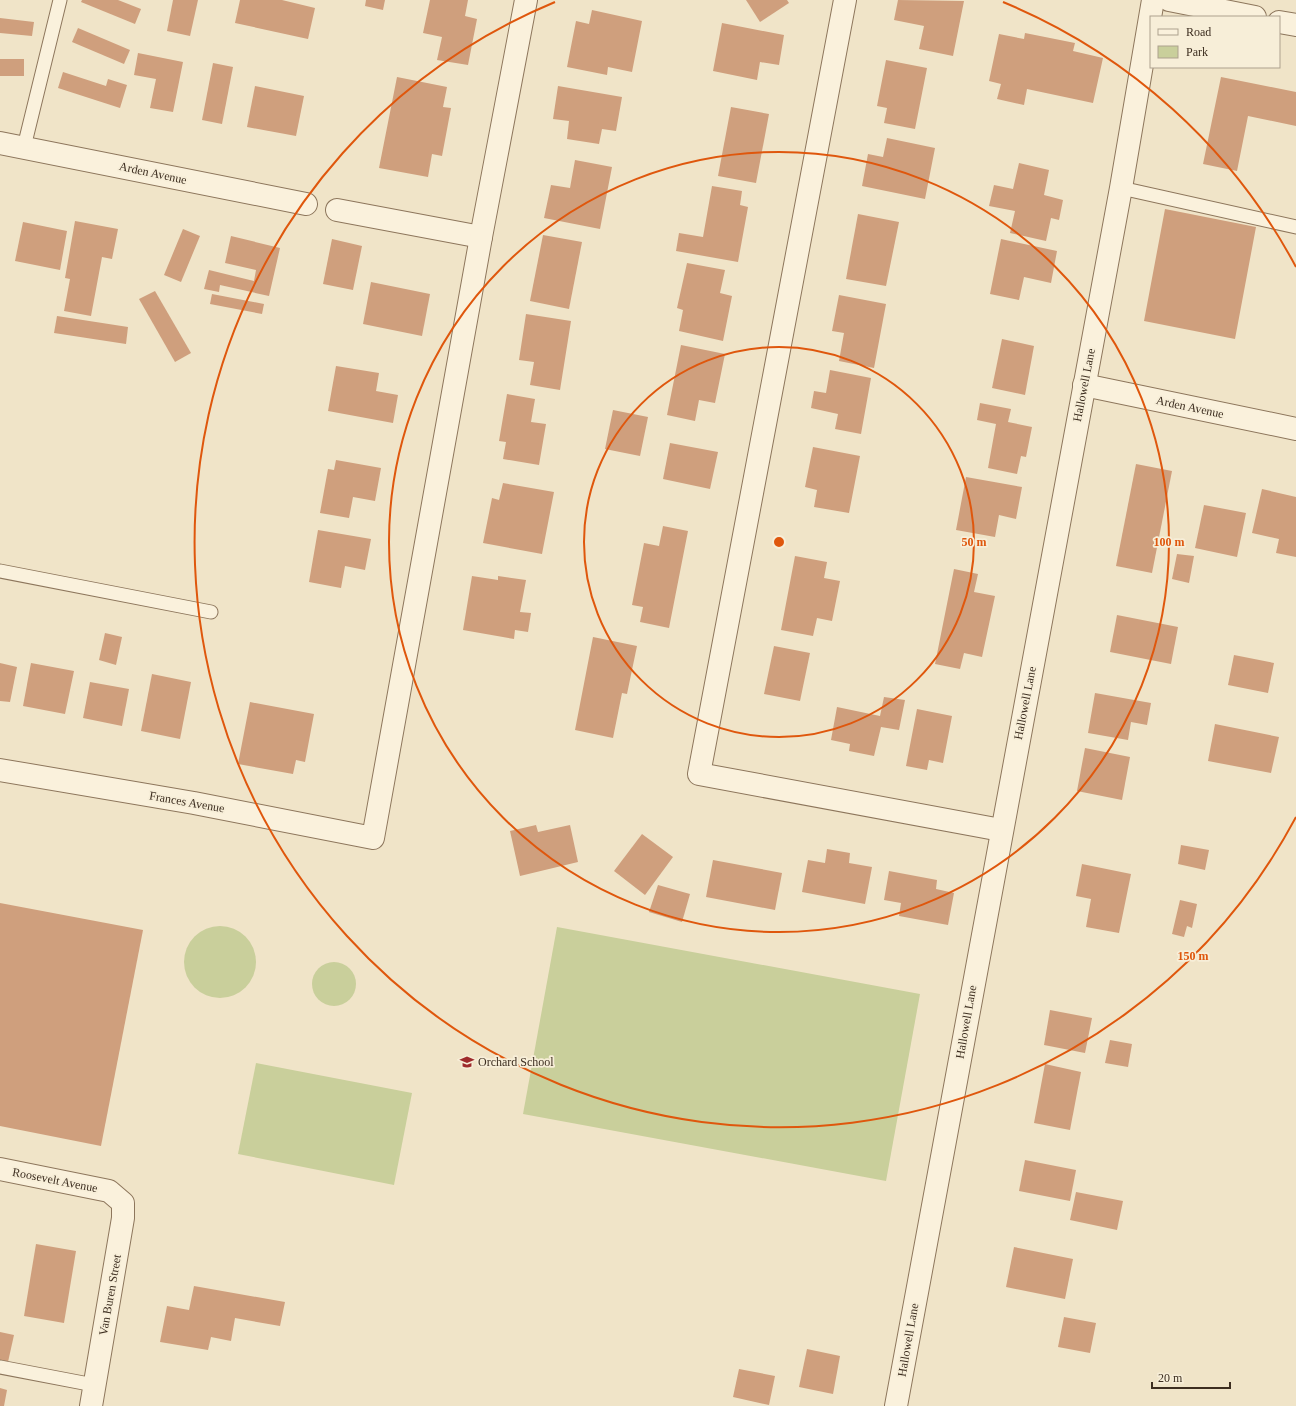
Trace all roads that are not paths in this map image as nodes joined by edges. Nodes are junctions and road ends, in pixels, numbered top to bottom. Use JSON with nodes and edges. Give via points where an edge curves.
{"nodes":[{"id":1,"x":60,"y":0,"type":"edge"},
{"id":2,"x":526,"y":0,"type":"edge"},
{"id":3,"x":846,"y":0,"type":"edge"},
{"id":4,"x":1153,"y":0,"type":"edge"},
{"id":5,"x":1170,"y":0,"type":"edge"},
{"id":6,"x":1150,"y":16,"type":"edge"},
{"id":7,"x":1250,"y":16,"type":"edge"},
{"id":8,"x":1150,"y":18,"type":"edge"},
{"id":9,"x":1280,"y":22,"type":"edge"},
{"id":10,"x":1296,"y":25,"type":"edge"},
{"id":11,"x":0,"y":143,"type":"edge"},
{"id":12,"x":24,"y":147,"type":"junction"},
{"id":13,"x":1121,"y":188,"type":"junction"},
{"id":14,"x":306,"y":204,"type":"dead end"},
{"id":15,"x":337,"y":210,"type":"dead end"},
{"id":16,"x":1296,"y":227,"type":"edge"},
{"id":17,"x":481,"y":237,"type":"junction"},
{"id":18,"x":1084,"y":386,"type":"junction"},
{"id":19,"x":1296,"y":429,"type":"edge"},
{"id":20,"x":0,"y":571,"type":"edge"},
{"id":21,"x":211,"y":612,"type":"dead end"},
{"id":22,"x":0,"y":770,"type":"edge"},
{"id":23,"x":1001,"y":830,"type":"junction"},
{"id":24,"x":0,"y":1169,"type":"edge"},
{"id":25,"x":109,"y":1190,"type":"joint"},
{"id":26,"x":0,"y":1367,"type":"edge"},
{"id":27,"x":92,"y":1396,"type":"edge"},
{"id":28,"x":896,"y":1406,"type":"edge"}],
"edges":[{"from":1,"to":12,"type":"lane"},
{"from":2,"to":17,"type":"street"},
{"from":3,"to":23,"type":"street","via":[[699,774]]},
{"from":4,"to":6,"type":"street","name":"Hallowell Lane"},
{"from":5,"to":7,"type":"street"},
{"from":8,"to":13,"type":"street","name":"Hallowell Lane"},
{"from":9,"to":10,"type":"street"},
{"from":11,"to":12,"type":"street","name":"Arden Avenue"},
{"from":12,"to":14,"type":"street","name":"Arden Avenue"},
{"from":13,"to":16,"type":"lane"},
{"from":13,"to":18,"type":"street","name":"Hallowell Lane"},
{"from":15,"to":17,"type":"street"},
{"from":17,"to":22,"type":"street","name":"Frances Avenue","via":[[372,838],[194,803]]},
{"from":18,"to":19,"type":"street","name":"Arden Avenue"},
{"from":18,"to":23,"type":"street","name":"Hallowell Lane"},
{"from":20,"to":21,"type":"lane"},
{"from":23,"to":28,"type":"street","name":"Hallowell Lane"},
{"from":24,"to":25,"type":"street","name":"Roosevelt Avenue"},
{"from":25,"to":27,"type":"street","name":"Van Buren Street","via":[[123,1203],[123,1218]]},
{"from":26,"to":27,"type":"lane"}]}
